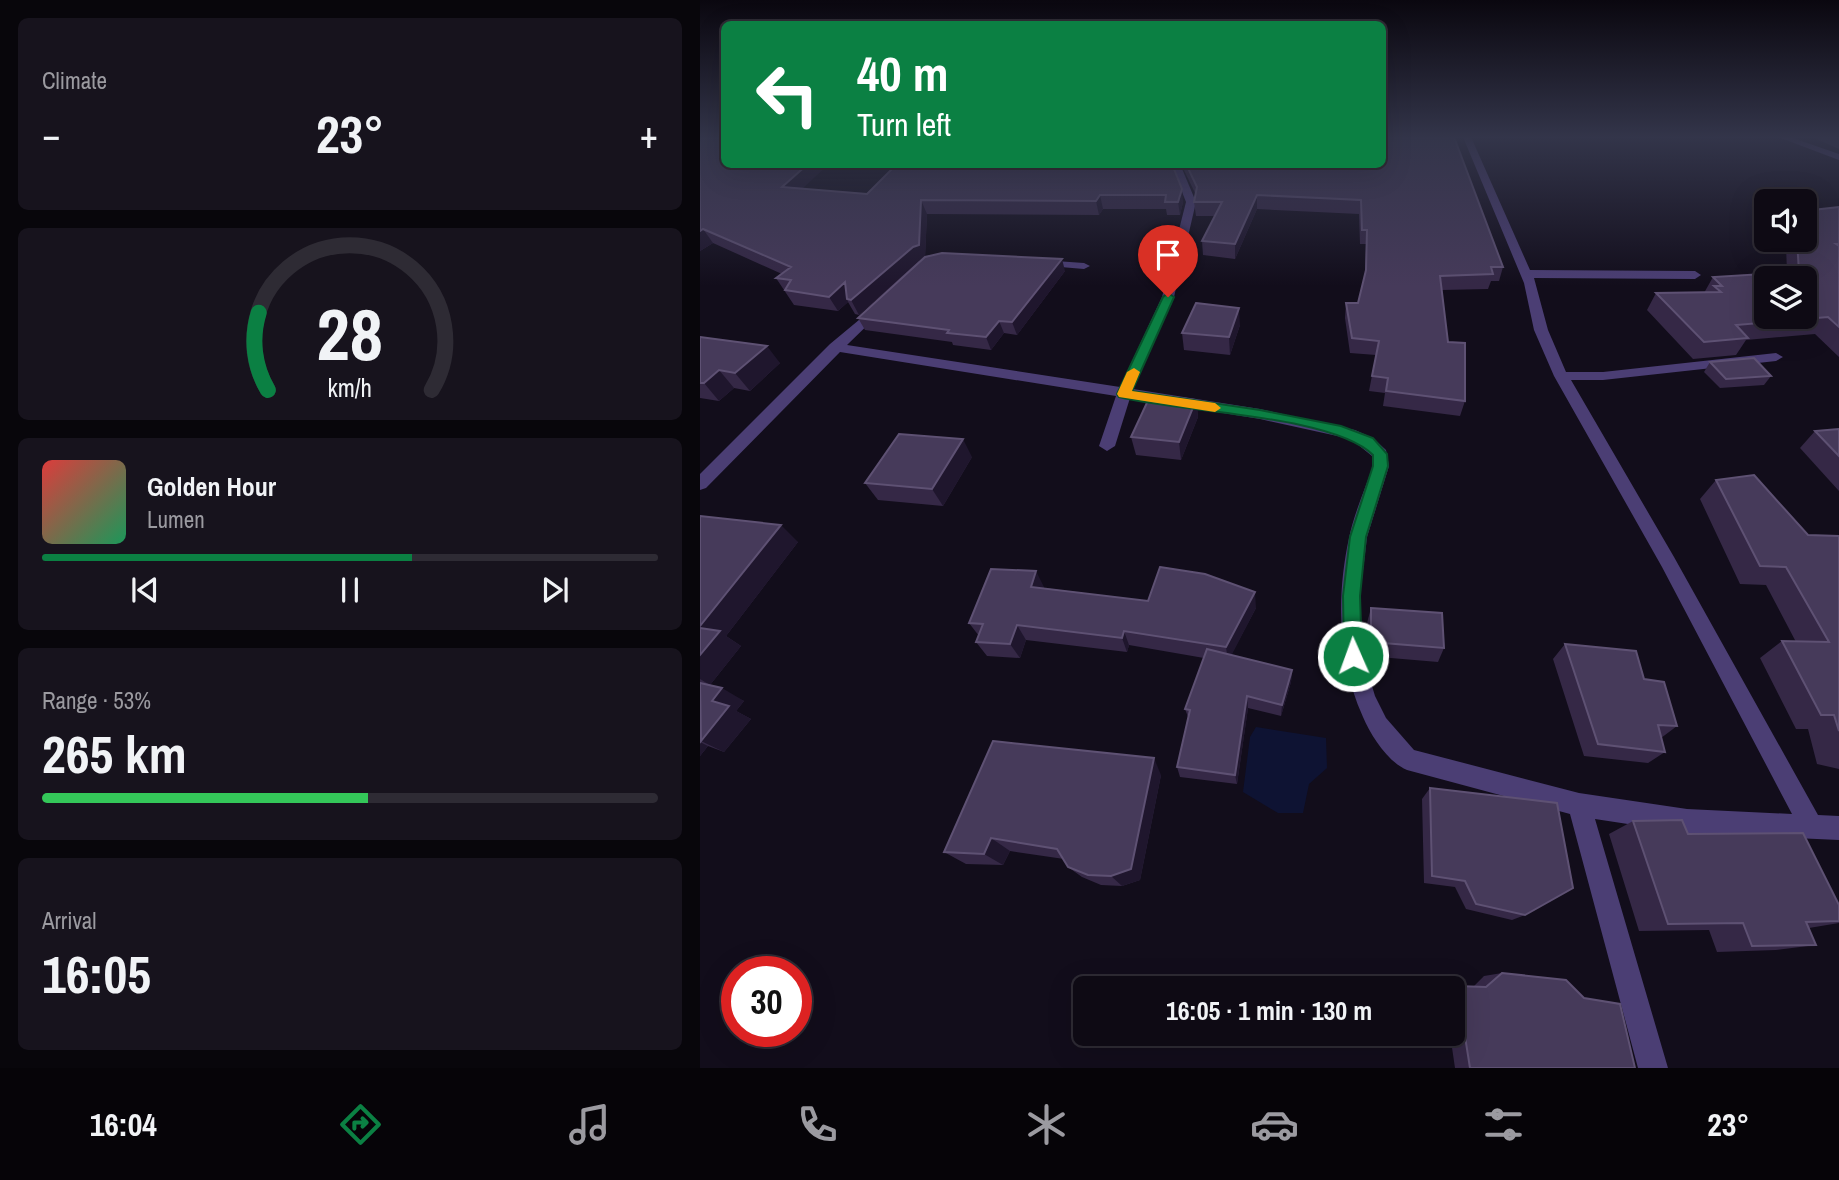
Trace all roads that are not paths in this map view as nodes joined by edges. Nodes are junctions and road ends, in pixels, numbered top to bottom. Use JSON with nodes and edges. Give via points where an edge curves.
{"nodes":[{"id":1,"x":1186,"y":187,"type":"edge"},
{"id":2,"x":1488,"y":187,"type":"edge"},
{"id":3,"x":1032,"y":263,"type":"edge"},
{"id":4,"x":1084,"y":266,"type":"dead end"},
{"id":5,"x":1526,"y":274,"type":"junction"},
{"id":6,"x":1695,"y":275,"type":"dead end"},
{"id":7,"x":885,"y":302,"type":"edge"},
{"id":8,"x":835,"y":347,"type":"junction"},
{"id":9,"x":1776,"y":357,"type":"dead end"},
{"id":10,"x":1561,"y":376,"type":"junction"},
{"id":11,"x":1124,"y":394,"type":"junction"},
{"id":12,"x":1107,"y":446,"type":"dead end"},
{"id":13,"x":700,"y":484,"type":"edge"},
{"id":14,"x":1579,"y":805,"type":"junction"},
{"id":15,"x":1811,"y":826,"type":"junction"},
{"id":16,"x":1839,"y":828,"type":"edge"},
{"id":17,"x":1653,"y":1068,"type":"edge"}],
"edges":[{"from":1,"to":11,"type":"street","via":[[1191,202],[1168,297]]},
{"from":2,"to":5,"type":"street"},
{"from":3,"to":4,"type":"street"},
{"from":5,"to":6,"type":"street"},
{"from":5,"to":10,"type":"street","via":[[1541,330]]},
{"from":7,"to":8,"type":"street"},
{"from":8,"to":11,"type":"street"},
{"from":8,"to":13,"type":"street"},
{"from":9,"to":10,"type":"street","via":[[1603,376]]},
{"from":10,"to":15,"type":"street"},
{"from":11,"to":12,"type":"street"},
{"from":11,"to":14,"type":"street","via":[[1273,417],[1346,432],[1368,442],[1380,454],[1381,466],[1358,537],[1351,596],[1353,656],[1378,726],[1407,759]]},
{"from":14,"to":15,"type":"street","via":[[1686,821]]},
{"from":14,"to":17,"type":"street"},
{"from":15,"to":16,"type":"street"}]}
